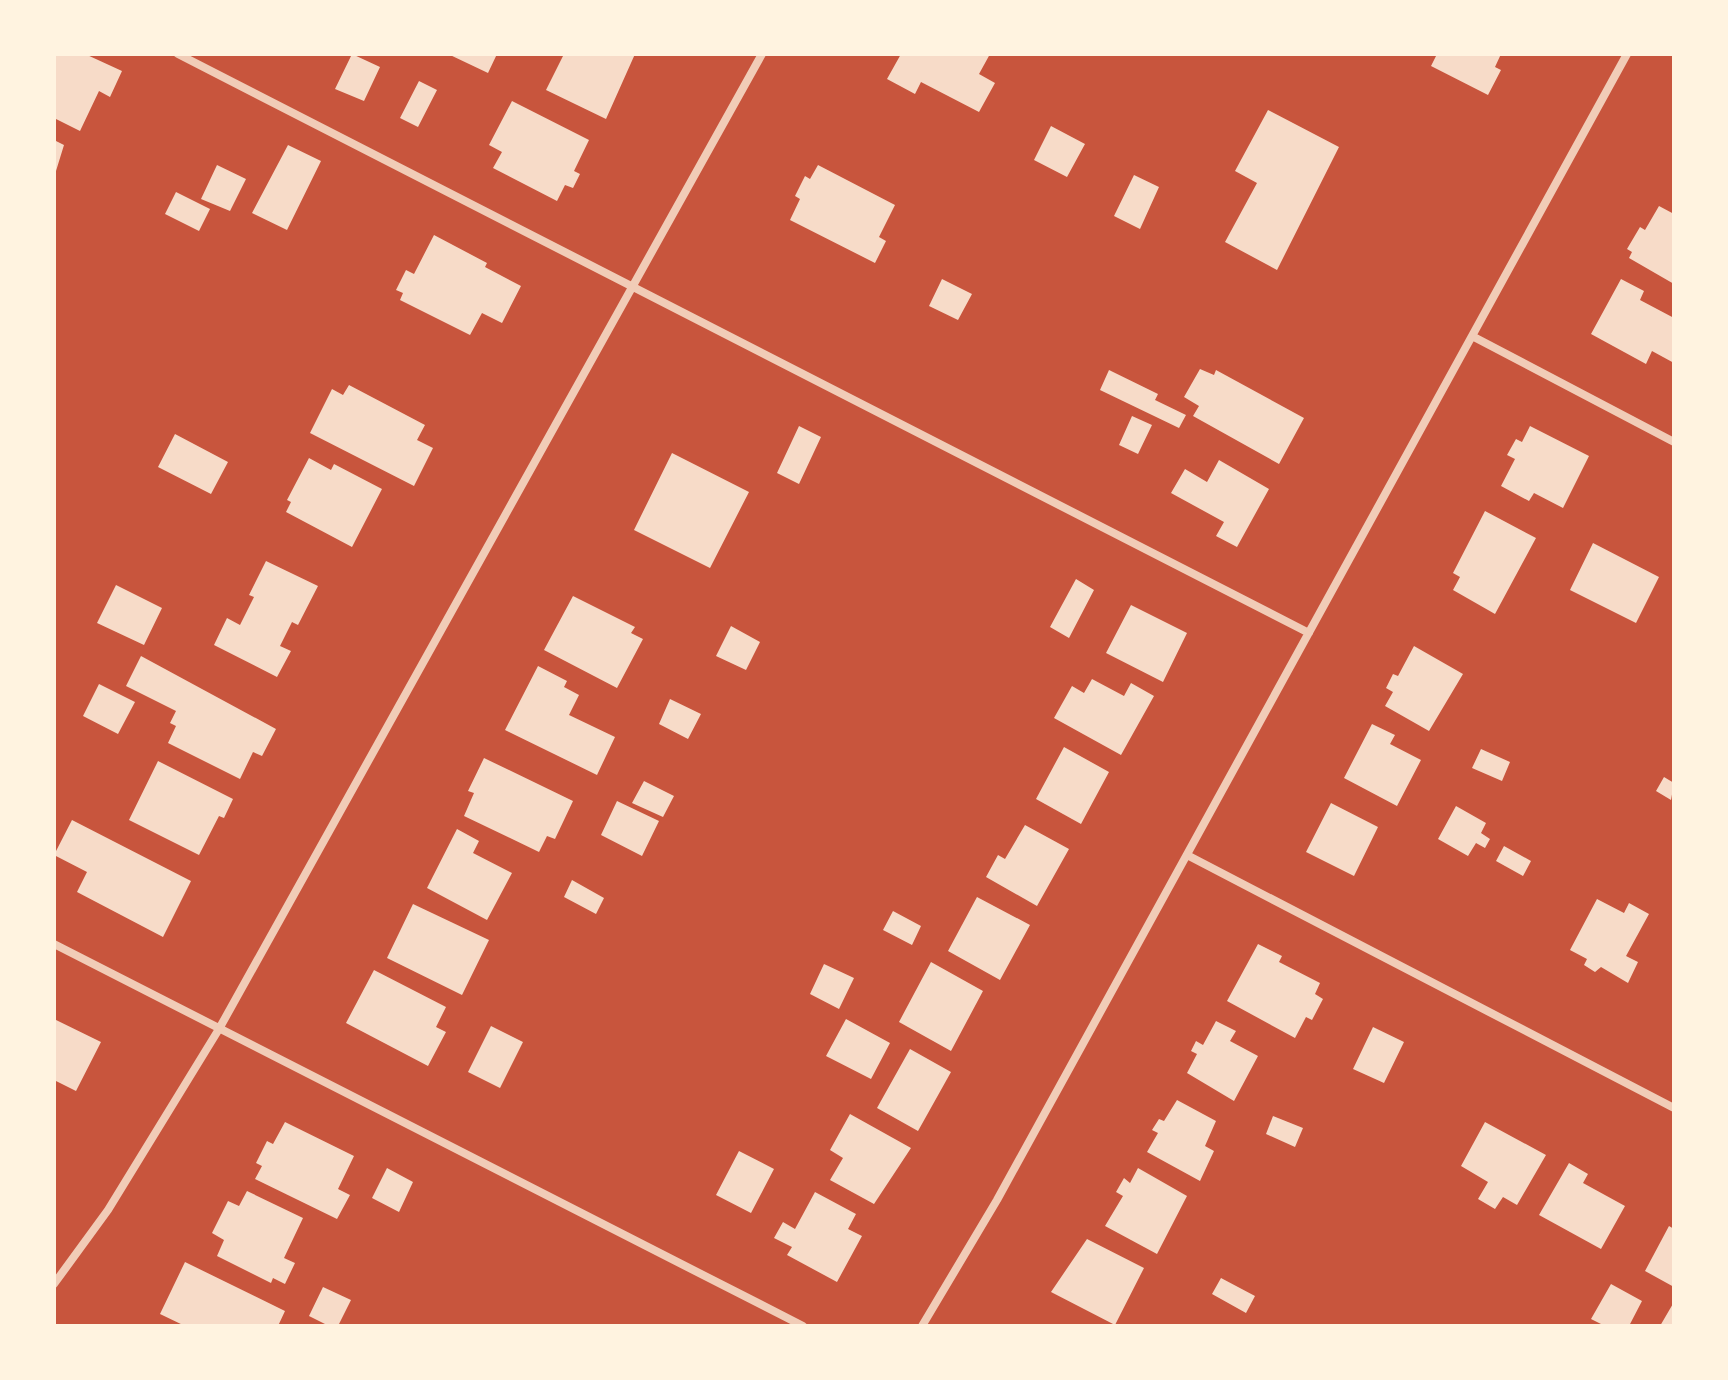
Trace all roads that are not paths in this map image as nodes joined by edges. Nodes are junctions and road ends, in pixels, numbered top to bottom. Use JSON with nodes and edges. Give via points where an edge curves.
{"nodes":[{"id":1,"x":178,"y":54,"type":"edge"},
{"id":2,"x":762,"y":54,"type":"edge"},
{"id":3,"x":1627,"y":54,"type":"edge"},
{"id":4,"x":631,"y":289,"type":"junction"},
{"id":5,"x":1472,"y":336,"type":"junction"},
{"id":6,"x":1674,"y":442,"type":"edge"},
{"id":7,"x":1309,"y":633,"type":"junction"},
{"id":8,"x":1187,"y":855,"type":"junction"},
{"id":9,"x":54,"y":944,"type":"edge"},
{"id":10,"x":219,"y":1029,"type":"junction"},
{"id":11,"x":1674,"y":1108,"type":"edge"},
{"id":12,"x":54,"y":1284,"type":"edge"},
{"id":13,"x":803,"y":1326,"type":"edge"},
{"id":14,"x":922,"y":1326,"type":"edge"}],
"edges":[{"from":1,"to":4,"type":"street"},
{"from":2,"to":4,"type":"street"},
{"from":3,"to":5,"type":"street"},
{"from":4,"to":7,"type":"street"},
{"from":4,"to":10,"type":"street"},
{"from":5,"to":6,"type":"street"},
{"from":5,"to":7,"type":"street"},
{"from":7,"to":8,"type":"street"},
{"from":8,"to":11,"type":"street"},
{"from":8,"to":14,"type":"street"},
{"from":9,"to":10,"type":"street"},
{"from":10,"to":12,"type":"street","via":[[108,1210]]},
{"from":10,"to":13,"type":"street"}]}
